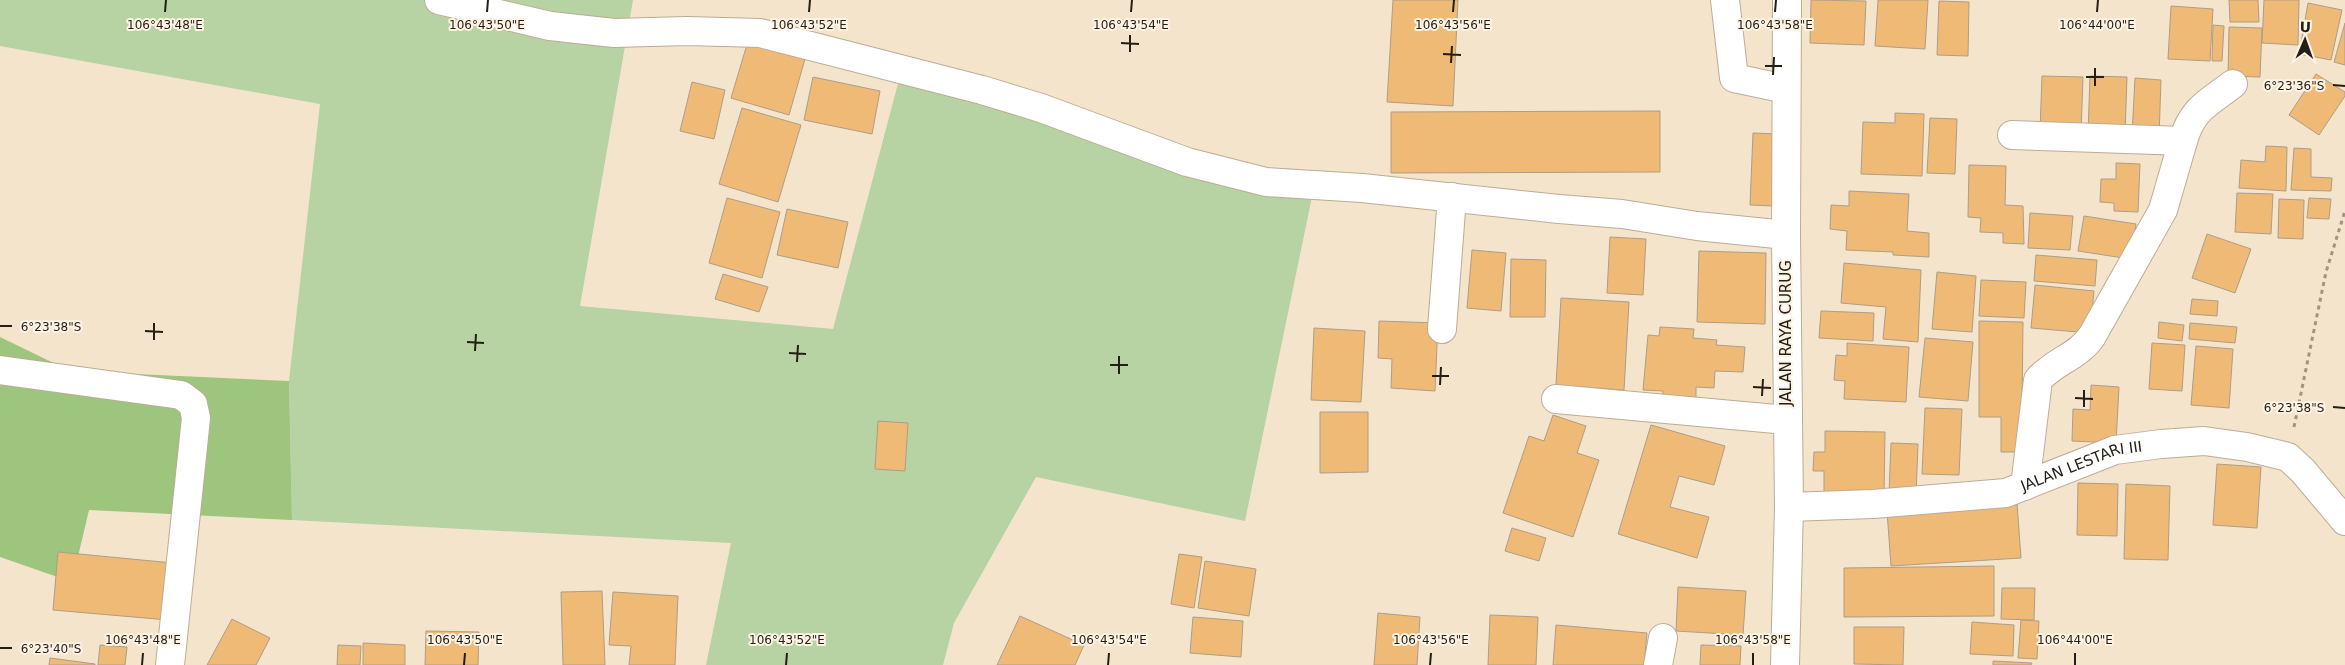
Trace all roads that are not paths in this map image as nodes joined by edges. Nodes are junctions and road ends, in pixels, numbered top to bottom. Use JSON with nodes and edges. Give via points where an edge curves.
{"nodes":[{"id":1,"x":439,"y":0,"type":"edge"},
{"id":2,"x":1725,"y":0,"type":"edge"},
{"id":3,"x":1787,"y":0,"type":"edge"},
{"id":4,"x":2233,"y":84,"type":"dead end"},
{"id":5,"x":1786,"y":89,"type":"junction"},
{"id":6,"x":2012,"y":135,"type":"dead end"},
{"id":7,"x":2183,"y":141,"type":"junction"},
{"id":8,"x":1452,"y":197,"type":"junction"},
{"id":9,"x":1786,"y":235,"type":"junction"},
{"id":10,"x":1442,"y":329,"type":"dead end"},
{"id":11,"x":0,"y":370,"type":"edge"},
{"id":12,"x":1556,"y":399,"type":"dead end"},
{"id":13,"x":1787,"y":420,"type":"junction"},
{"id":14,"x":2025,"y":486,"type":"junction"},
{"id":15,"x":1790,"y":507,"type":"junction"},
{"id":16,"x":2345,"y":520,"type":"edge"},
{"id":17,"x":1663,"y":638,"type":"dead end"},
{"id":18,"x":170,"y":665,"type":"edge"},
{"id":19,"x":1658,"y":665,"type":"edge"},
{"id":20,"x":1785,"y":665,"type":"edge"}],
"edges":[{"from":1,"to":8,"type":"street","via":[[550,26],[614,33],[760,33],[982,90],[1186,162],[1266,182]]},
{"from":2,"to":5,"type":"street","via":[[1734,78]]},
{"from":3,"to":5,"type":"street","name":"JALAN RAYA CURUG"},
{"from":4,"to":7,"type":"street","via":[[2197,111],[2187,126]]},
{"from":5,"to":9,"type":"street","name":"JALAN RAYA CURUG"},
{"from":6,"to":7,"type":"street"},
{"from":7,"to":14,"type":"street","via":[[2163,210],[2092,336],[2082,348],[2045,371],[2038,380]]},
{"from":8,"to":9,"type":"street"},
{"from":8,"to":10,"type":"street"},
{"from":9,"to":13,"type":"street","name":"JALAN RAYA CURUG"},
{"from":11,"to":18,"type":"street","via":[[181,395],[193,404],[196,418]]},
{"from":12,"to":13,"type":"street"},
{"from":13,"to":15,"type":"street","name":"JALAN RAYA CURUG"},
{"from":14,"to":15,"type":"street","name":"JALAN LESTARI III","via":[[2006,493]]},
{"from":14,"to":16,"type":"street","name":"JALAN LESTARI III","via":[[2115,450],[2204,441],[2288,457]]},
{"from":15,"to":20,"type":"street","name":"JALAN RAYA CURUG"},
{"from":17,"to":19,"type":"street"}]}
